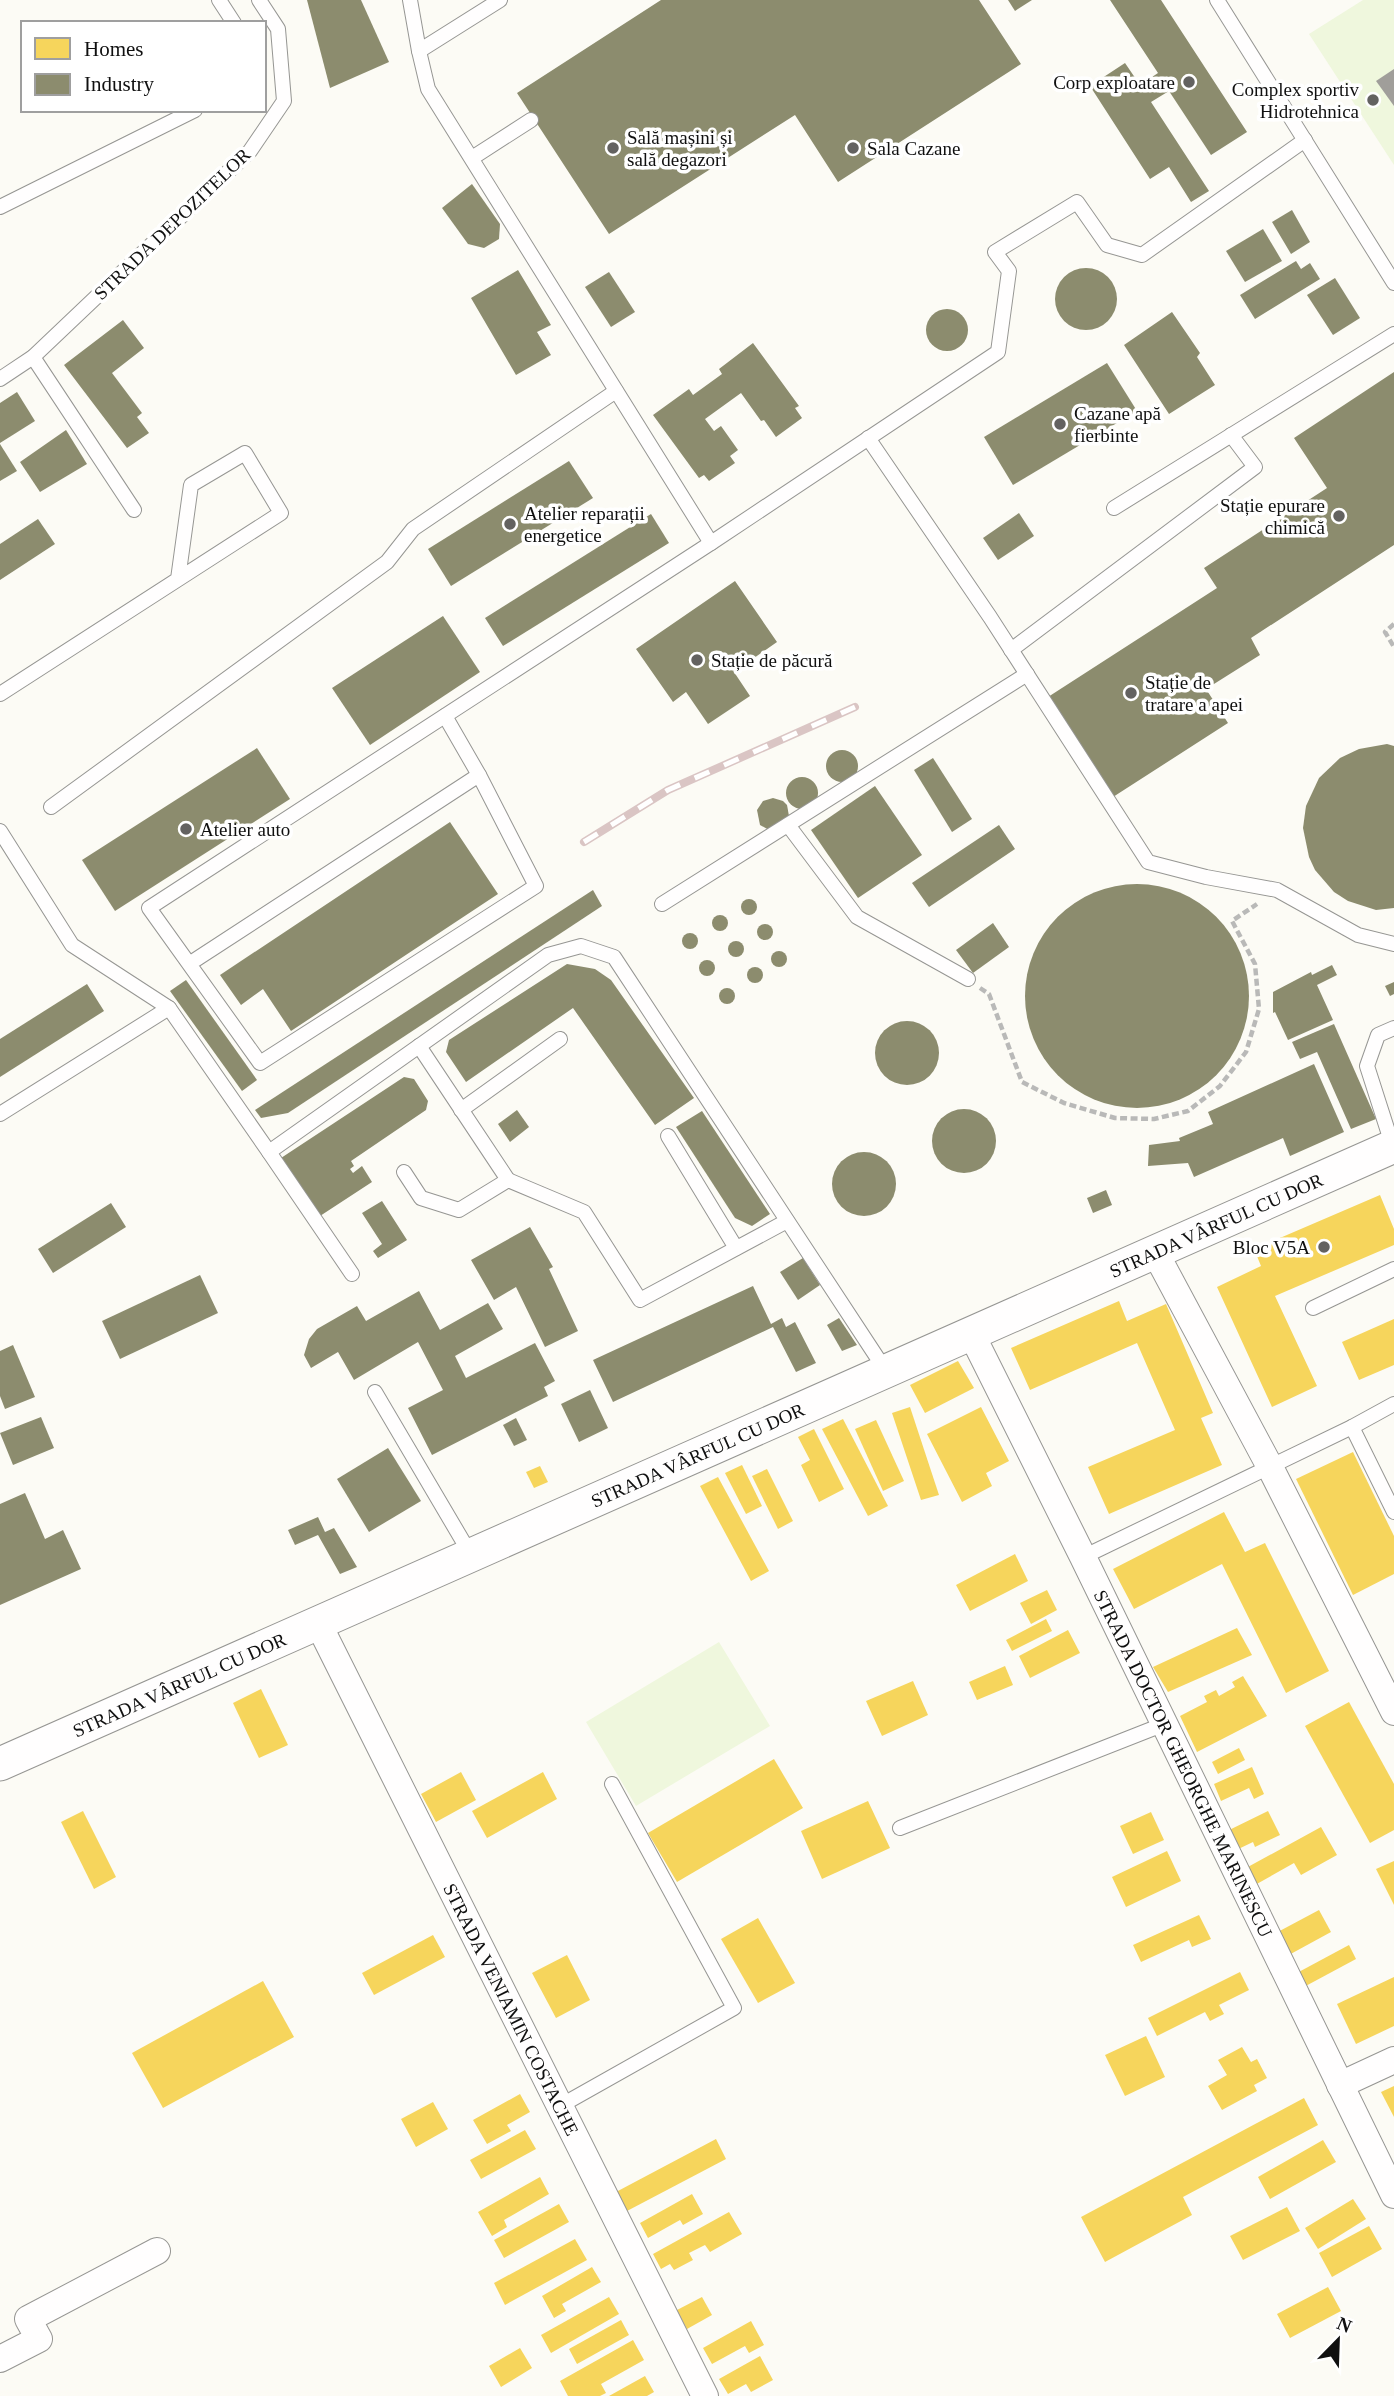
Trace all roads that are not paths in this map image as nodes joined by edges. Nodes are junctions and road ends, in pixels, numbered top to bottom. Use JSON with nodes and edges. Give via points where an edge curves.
{"nodes":[{"id":1,"x":219,"y":0,"type":"edge"},
{"id":2,"x":259,"y":0,"type":"edge"},
{"id":3,"x":410,"y":0,"type":"edge"},
{"id":4,"x":499,"y":0,"type":"edge"},
{"id":5,"x":1217,"y":0,"type":"edge"},
{"id":6,"x":233,"y":21,"type":"edge"},
{"id":7,"x":419,"y":51,"type":"junction"},
{"id":8,"x":191,"y":112,"type":"edge"},
{"id":9,"x":531,"y":120,"type":"dead end"},
{"id":10,"x":1305,"y":140,"type":"junction"},
{"id":11,"x":472,"y":158,"type":"junction"},
{"id":12,"x":0,"y":207,"type":"edge"},
{"id":13,"x":1394,"y":283,"type":"edge"},
{"id":14,"x":1394,"y":334,"type":"edge"},
{"id":15,"x":33,"y":357,"type":"junction"},
{"id":16,"x":0,"y":379,"type":"edge"},
{"id":17,"x":616,"y":391,"type":"junction"},
{"id":18,"x":1231,"y":435,"type":"junction"},
{"id":19,"x":868,"y":438,"type":"junction"},
{"id":20,"x":1114,"y":508,"type":"dead end"},
{"id":21,"x":134,"y":510,"type":"dead end"},
{"id":22,"x":711,"y":542,"type":"junction"},
{"id":23,"x":178,"y":579,"type":"junction"},
{"id":24,"x":1011,"y":650,"type":"junction"},
{"id":25,"x":1027,"y":674,"type":"junction"},
{"id":26,"x":0,"y":694,"type":"edge"},
{"id":27,"x":445,"y":716,"type":"junction"},
{"id":28,"x":479,"y":775,"type":"junction"},
{"id":29,"x":51,"y":807,"type":"dead end"},
{"id":30,"x":788,"y":825,"type":"junction"},
{"id":31,"x":0,"y":831,"type":"edge"},
{"id":32,"x":662,"y":904,"type":"dead end"},
{"id":33,"x":1394,"y":944,"type":"edge"},
{"id":34,"x":189,"y":964,"type":"junction"},
{"id":35,"x":968,"y":979,"type":"road end"},
{"id":36,"x":169,"y":1008,"type":"junction"},
{"id":37,"x":1394,"y":1028,"type":"edge"},
{"id":38,"x":560,"y":1039,"type":"dead end"},
{"id":39,"x":419,"y":1046,"type":"junction"},
{"id":40,"x":461,"y":1110,"type":"junction"},
{"id":41,"x":0,"y":1114,"type":"edge"},
{"id":42,"x":668,"y":1136,"type":"dead end"},
{"id":43,"x":1393,"y":1147,"type":"edge"},
{"id":44,"x":269,"y":1152,"type":"junction"},
{"id":45,"x":404,"y":1172,"type":"dead end"},
{"id":46,"x":508,"y":1180,"type":"junction"},
{"id":47,"x":787,"y":1221,"type":"junction"},
{"id":48,"x":736,"y":1248,"type":"junction"},
{"id":49,"x":1156,"y":1252,"type":"junction"},
{"id":50,"x":1394,"y":1269,"type":"edge"},
{"id":51,"x":352,"y":1274,"type":"dead end"},
{"id":52,"x":1313,"y":1308,"type":"dead end"},
{"id":53,"x":971,"y":1333,"type":"junction"},
{"id":54,"x":886,"y":1371,"type":"junction"},
{"id":55,"x":375,"y":1392,"type":"dead end"},
{"id":56,"x":1394,"y":1404,"type":"edge"},
{"id":57,"x":1352,"y":1427,"type":"junction"},
{"id":58,"x":1269,"y":1465,"type":"junction"},
{"id":59,"x":1394,"y":1512,"type":"edge"},
{"id":60,"x":471,"y":1555,"type":"junction"},
{"id":61,"x":1083,"y":1557,"type":"junction"},
{"id":62,"x":318,"y":1623,"type":"junction"},
{"id":63,"x":1394,"y":1712,"type":"edge"},
{"id":64,"x":1163,"y":1725,"type":"junction"},
{"id":65,"x":0,"y":1764,"type":"edge"},
{"id":66,"x":612,"y":1784,"type":"dead end"},
{"id":67,"x":900,"y":1828,"type":"dead end"},
{"id":68,"x":1394,"y":2060,"type":"edge"},
{"id":69,"x":1340,"y":2085,"type":"junction"},
{"id":70,"x":560,"y":2106,"type":"junction"},
{"id":71,"x":1394,"y":2195,"type":"edge"},
{"id":72,"x":157,"y":2251,"type":"dead end"},
{"id":73,"x":0,"y":2359,"type":"edge"},
{"id":74,"x":705,"y":2396,"type":"edge"}],
"edges":[{"from":1,"to":6,"type":"lane"},
{"from":2,"to":15,"type":"lane","name":"STRADA DEPOZITELOR","via":[[278,29],[284,101],[250,151]]},
{"from":3,"to":7,"type":"lane"},
{"from":4,"to":7,"type":"lane"},
{"from":5,"to":10,"type":"lane"},
{"from":7,"to":11,"type":"lane","via":[[428,89]]},
{"from":8,"to":12,"type":"lane"},
{"from":9,"to":11,"type":"lane"},
{"from":10,"to":13,"type":"lane"},
{"from":10,"to":19,"type":"lane","via":[[1142,255],[1107,245],[1077,202],[995,252],[1009,271],[998,352]]},
{"from":11,"to":17,"type":"lane"},
{"from":14,"to":18,"type":"lane"},
{"from":15,"to":16,"type":"lane","name":"STRADA DEPOZITELOR"},
{"from":15,"to":21,"type":"lane"},
{"from":17,"to":22,"type":"lane"},
{"from":17,"to":29,"type":"lane","via":[[414,529],[387,562]]},
{"from":18,"to":20,"type":"lane"},
{"from":18,"to":24,"type":"lane","via":[[1255,467]]},
{"from":19,"to":22,"type":"lane"},
{"from":19,"to":24,"type":"lane"},
{"from":22,"to":27,"type":"lane"},
{"from":23,"to":23,"type":"lane","via":[[191,485],[245,453],[281,513]]},
{"from":23,"to":26,"type":"lane"},
{"from":24,"to":25,"type":"lane"},
{"from":25,"to":30,"type":"lane"},
{"from":25,"to":33,"type":"lane","via":[[1148,862],[1277,890],[1358,935]]},
{"from":27,"to":28,"type":"lane"},
{"from":27,"to":34,"type":"lane","via":[[149,908]]},
{"from":28,"to":34,"type":"lane"},
{"from":28,"to":34,"type":"lane","via":[[536,886],[260,1063]]},
{"from":30,"to":32,"type":"lane"},
{"from":30,"to":35,"type":"lane","via":[[857,917]]},
{"from":31,"to":36,"type":"lane","via":[[72,945]]},
{"from":36,"to":41,"type":"lane"},
{"from":36,"to":44,"type":"lane"},
{"from":37,"to":43,"type":"lane","via":[[1378,1035],[1367,1066]]},
{"from":38,"to":40,"type":"lane"},
{"from":39,"to":40,"type":"lane"},
{"from":39,"to":44,"type":"lane"},
{"from":39,"to":47,"type":"lane","via":[[548,956],[581,946],[614,957]]},
{"from":40,"to":46,"type":"lane"},
{"from":42,"to":48,"type":"lane"},
{"from":43,"to":49,"type":"street","name":"STRADA VÂRFUL CU DOR"},
{"from":44,"to":51,"type":"lane"},
{"from":45,"to":46,"type":"lane","via":[[421,1198],[458,1210]]},
{"from":46,"to":48,"type":"lane","via":[[584,1212],[640,1300]]},
{"from":47,"to":48,"type":"lane"},
{"from":47,"to":54,"type":"lane"},
{"from":49,"to":53,"type":"street","name":"STRADA VÂRFUL CU DOR"},
{"from":49,"to":58,"type":"street"},
{"from":50,"to":52,"type":"lane"},
{"from":53,"to":54,"type":"street","name":"STRADA VÂRFUL CU DOR"},
{"from":53,"to":61,"type":"street","name":"STRADA DOCTOR GHEORGHE MARINESCU"},
{"from":54,"to":60,"type":"street","name":"STRADA VÂRFUL CU DOR"},
{"from":55,"to":60,"type":"lane"},
{"from":56,"to":57,"type":"lane"},
{"from":57,"to":58,"type":"lane"},
{"from":57,"to":59,"type":"lane"},
{"from":58,"to":61,"type":"lane"},
{"from":58,"to":63,"type":"street"},
{"from":60,"to":62,"type":"street","name":"STRADA VÂRFUL CU DOR"},
{"from":61,"to":64,"type":"street","name":"STRADA DOCTOR GHEORGHE MARINESCU"},
{"from":62,"to":65,"type":"street","name":"STRADA VÂRFUL CU DOR"},
{"from":62,"to":70,"type":"street","name":"STRADA VENIAMIN COSTACHE"},
{"from":64,"to":67,"type":"lane"},
{"from":64,"to":69,"type":"street","name":"STRADA DOCTOR GHEORGHE MARINESCU"},
{"from":66,"to":70,"type":"lane","via":[[734,2008]]},
{"from":68,"to":69,"type":"street"},
{"from":69,"to":71,"type":"street","name":"STRADA DOCTOR GHEORGHE MARINESCU"},
{"from":70,"to":74,"type":"street","name":"STRADA VENIAMIN COSTACHE"},
{"from":72,"to":73,"type":"street","via":[[29,2319],[39,2339]]}]}
